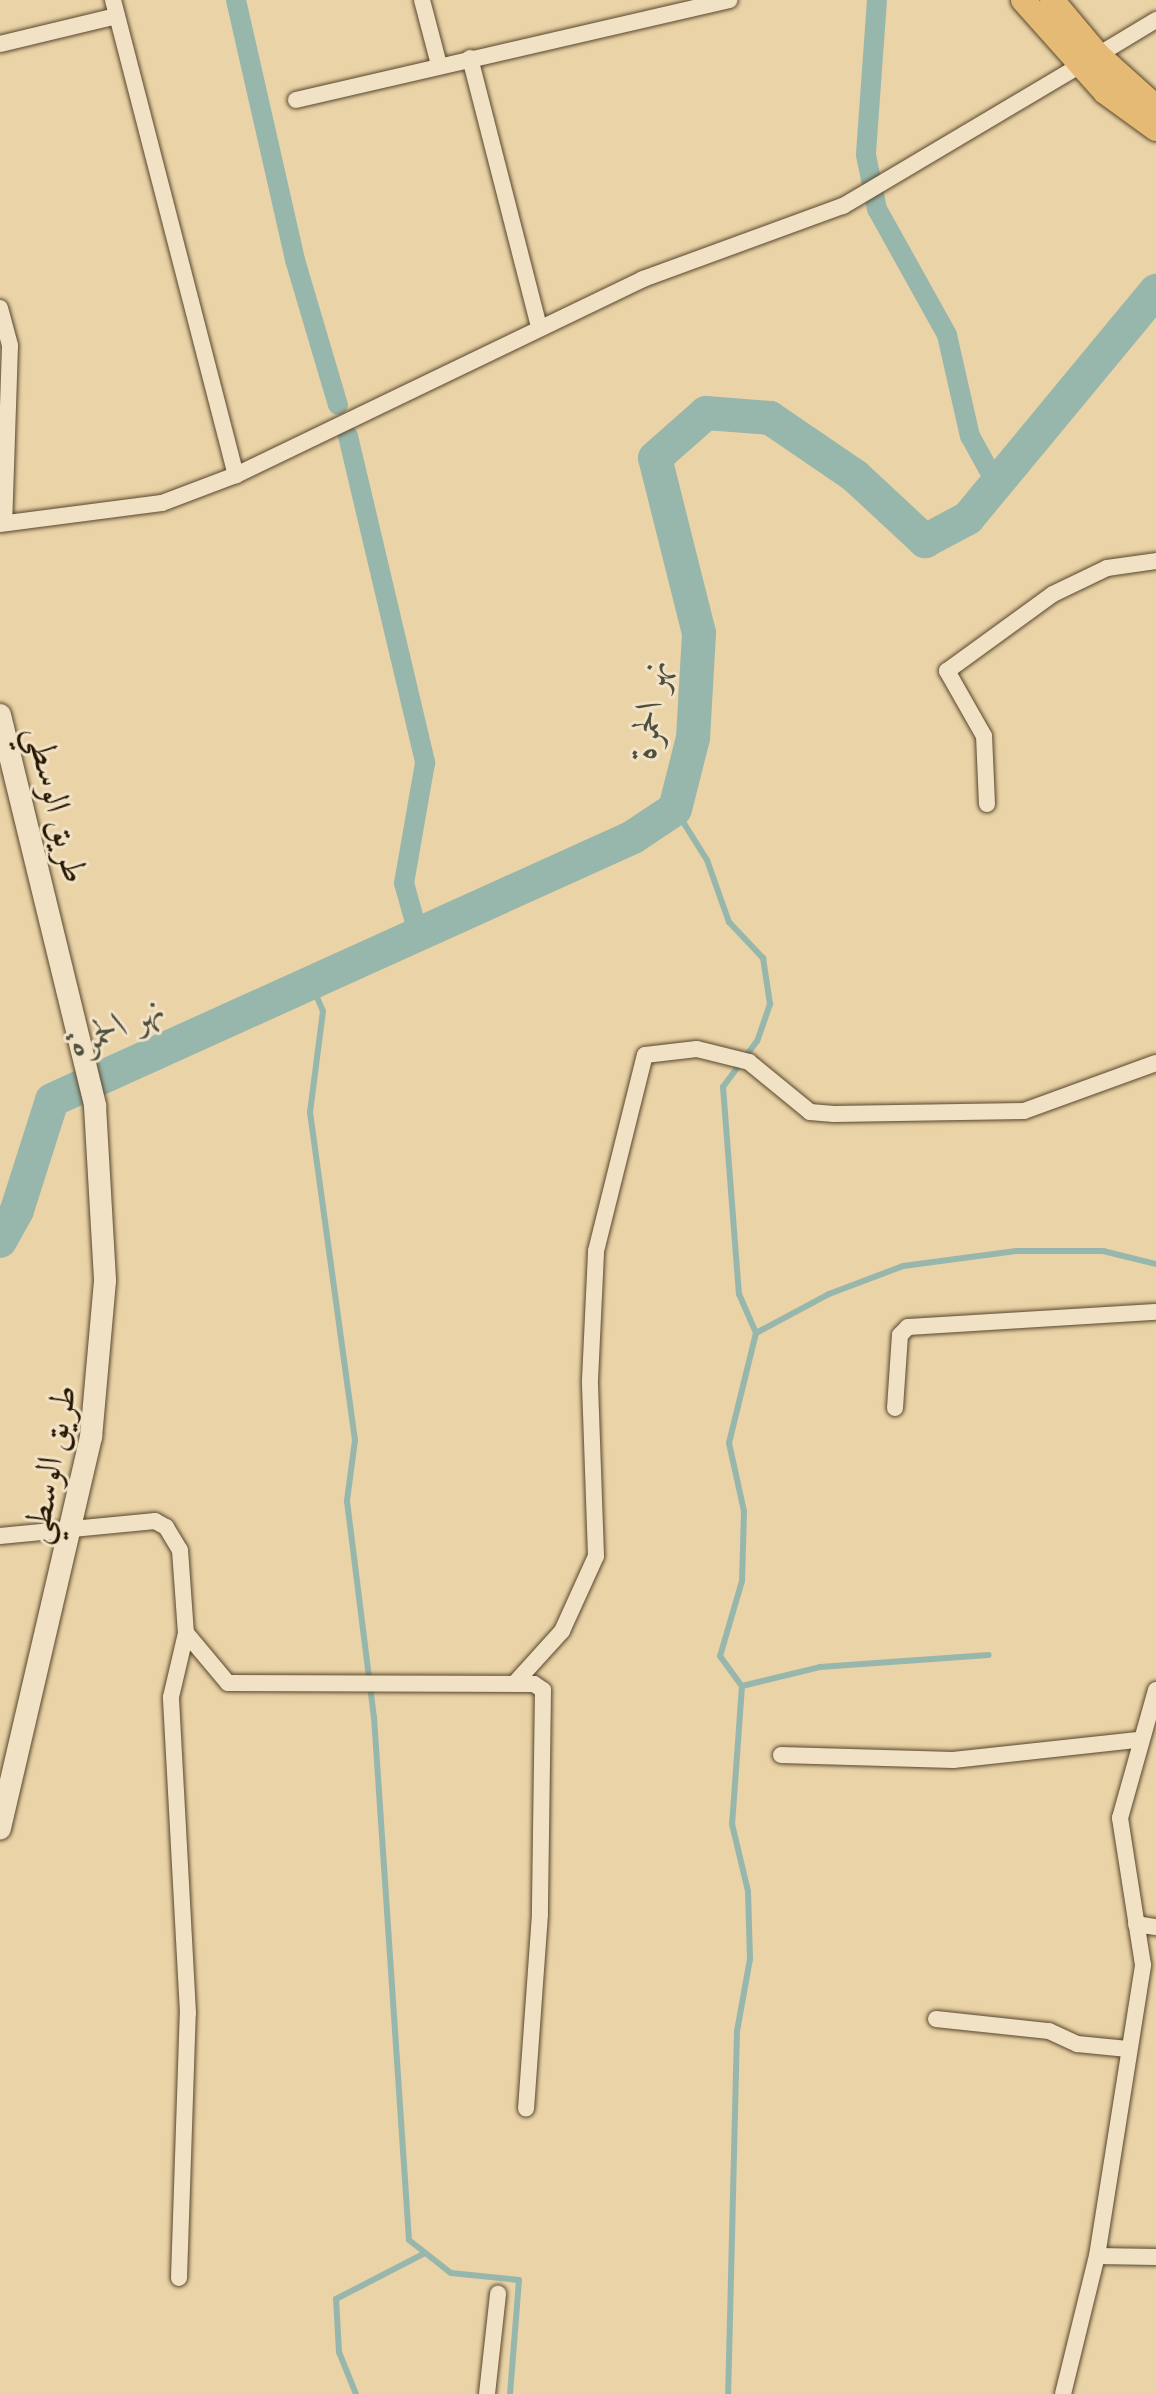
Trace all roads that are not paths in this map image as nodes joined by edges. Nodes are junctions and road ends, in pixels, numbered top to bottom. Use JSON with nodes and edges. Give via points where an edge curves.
{"nodes":[{"id":1,"x":422,"y":0,"type":"edge"},
{"id":2,"x":730,"y":0,"type":"edge"},
{"id":3,"x":1023,"y":0,"type":"edge"},
{"id":4,"x":1052,"y":0,"type":"edge"},
{"id":5,"x":115,"y":8,"type":"edge"},
{"id":6,"x":1156,"y":20,"type":"edge"},
{"id":7,"x":0,"y":44,"type":"edge"},
{"id":8,"x":470,"y":58,"type":"junction"},
{"id":9,"x":1089,"y":60,"type":"junction"},
{"id":10,"x":439,"y":65,"type":"junction"},
{"id":11,"x":296,"y":100,"type":"dead end"},
{"id":12,"x":1156,"y":107,"type":"edge"},
{"id":13,"x":1156,"y":129,"type":"edge"},
{"id":14,"x":0,"y":308,"type":"edge"},
{"id":15,"x":539,"y":327,"type":"junction"},
{"id":16,"x":236,"y":475,"type":"junction"},
{"id":17,"x":2,"y":524,"type":"edge"},
{"id":18,"x":1156,"y":561,"type":"edge"},
{"id":19,"x":0,"y":715,"type":"edge"},
{"id":20,"x":987,"y":804,"type":"dead end"},
{"id":21,"x":1156,"y":1063,"type":"edge"},
{"id":22,"x":1156,"y":1312,"type":"edge"},
{"id":23,"x":895,"y":1408,"type":"dead end"},
{"id":24,"x":72,"y":1529,"type":"junction"},
{"id":25,"x":0,"y":1536,"type":"edge"},
{"id":26,"x":186,"y":1633,"type":"junction"},
{"id":27,"x":514,"y":1684,"type":"junction"},
{"id":28,"x":1156,"y":1690,"type":"edge"},
{"id":29,"x":1138,"y":1740,"type":"junction"},
{"id":30,"x":781,"y":1755,"type":"dead end"},
{"id":31,"x":0,"y":1829,"type":"edge"},
{"id":32,"x":1136,"y":1924,"type":"junction"},
{"id":33,"x":1156,"y":1927,"type":"edge"},
{"id":34,"x":936,"y":2019,"type":"dead end"},
{"id":35,"x":1128,"y":2049,"type":"junction"},
{"id":36,"x":526,"y":2108,"type":"dead end"},
{"id":37,"x":1097,"y":2256,"type":"junction"},
{"id":38,"x":1156,"y":2257,"type":"edge"},
{"id":39,"x":179,"y":2278,"type":"dead end"},
{"id":40,"x":498,"y":2294,"type":"dead end"},
{"id":41,"x":487,"y":2394,"type":"edge"},
{"id":42,"x":1063,"y":2394,"type":"edge"}],
"edges":[{"from":1,"to":10,"type":"street"},
{"from":2,"to":8,"type":"street"},
{"from":3,"to":9,"type":"main road"},
{"from":4,"to":9,"type":"main road"},
{"from":5,"to":7,"type":"street"},
{"from":5,"to":16,"type":"street"},
{"from":6,"to":9,"type":"street"},
{"from":8,"to":10,"type":"street"},
{"from":8,"to":15,"type":"street"},
{"from":9,"to":12,"type":"main road"},
{"from":9,"to":13,"type":"main road","via":[[1132,116]]},
{"from":9,"to":15,"type":"street","via":[[843,206],[643,279]]},
{"from":10,"to":11,"type":"street"},
{"from":14,"to":17,"type":"street","via":[[10,346]]},
{"from":15,"to":16,"type":"street"},
{"from":16,"to":17,"type":"street","via":[[162,503]]},
{"from":18,"to":20,"type":"street","via":[[1107,568],[1053,594],[947,671],[984,736]]},
{"from":19,"to":24,"type":"main road","name":"طريق الوسطي","via":[[95,1106],[105,1343]]},
{"from":21,"to":27,"type":"street","via":[[1024,1111],[834,1114],[810,1112],[749,1062],[654,1048],[639,1064],[600,1213],[592,1289],[596,1556],[562,1631]]},
{"from":22,"to":23,"type":"street","via":[[908,1327],[900,1335]]},
{"from":24,"to":25,"type":"street"},
{"from":24,"to":26,"type":"street","via":[[155,1521],[166,1527],[180,1550]]},
{"from":24,"to":31,"type":"main road","name":"طريق الوسطي"},
{"from":26,"to":27,"type":"street","via":[[228,1683]]},
{"from":26,"to":39,"type":"street","via":[[171,1697],[188,2013]]},
{"from":27,"to":36,"type":"street","via":[[534,1684],[548,1698]]},
{"from":28,"to":29,"type":"street"},
{"from":29,"to":30,"type":"street","via":[[953,1760]]},
{"from":29,"to":32,"type":"street","via":[[1120,1818]]},
{"from":32,"to":33,"type":"street"},
{"from":32,"to":35,"type":"street","via":[[1143,1965]]},
{"from":34,"to":35,"type":"street","via":[[1049,2031],[1077,2044]]},
{"from":35,"to":37,"type":"street"},
{"from":37,"to":38,"type":"street"},
{"from":37,"to":42,"type":"street"},
{"from":40,"to":41,"type":"street"}]}
